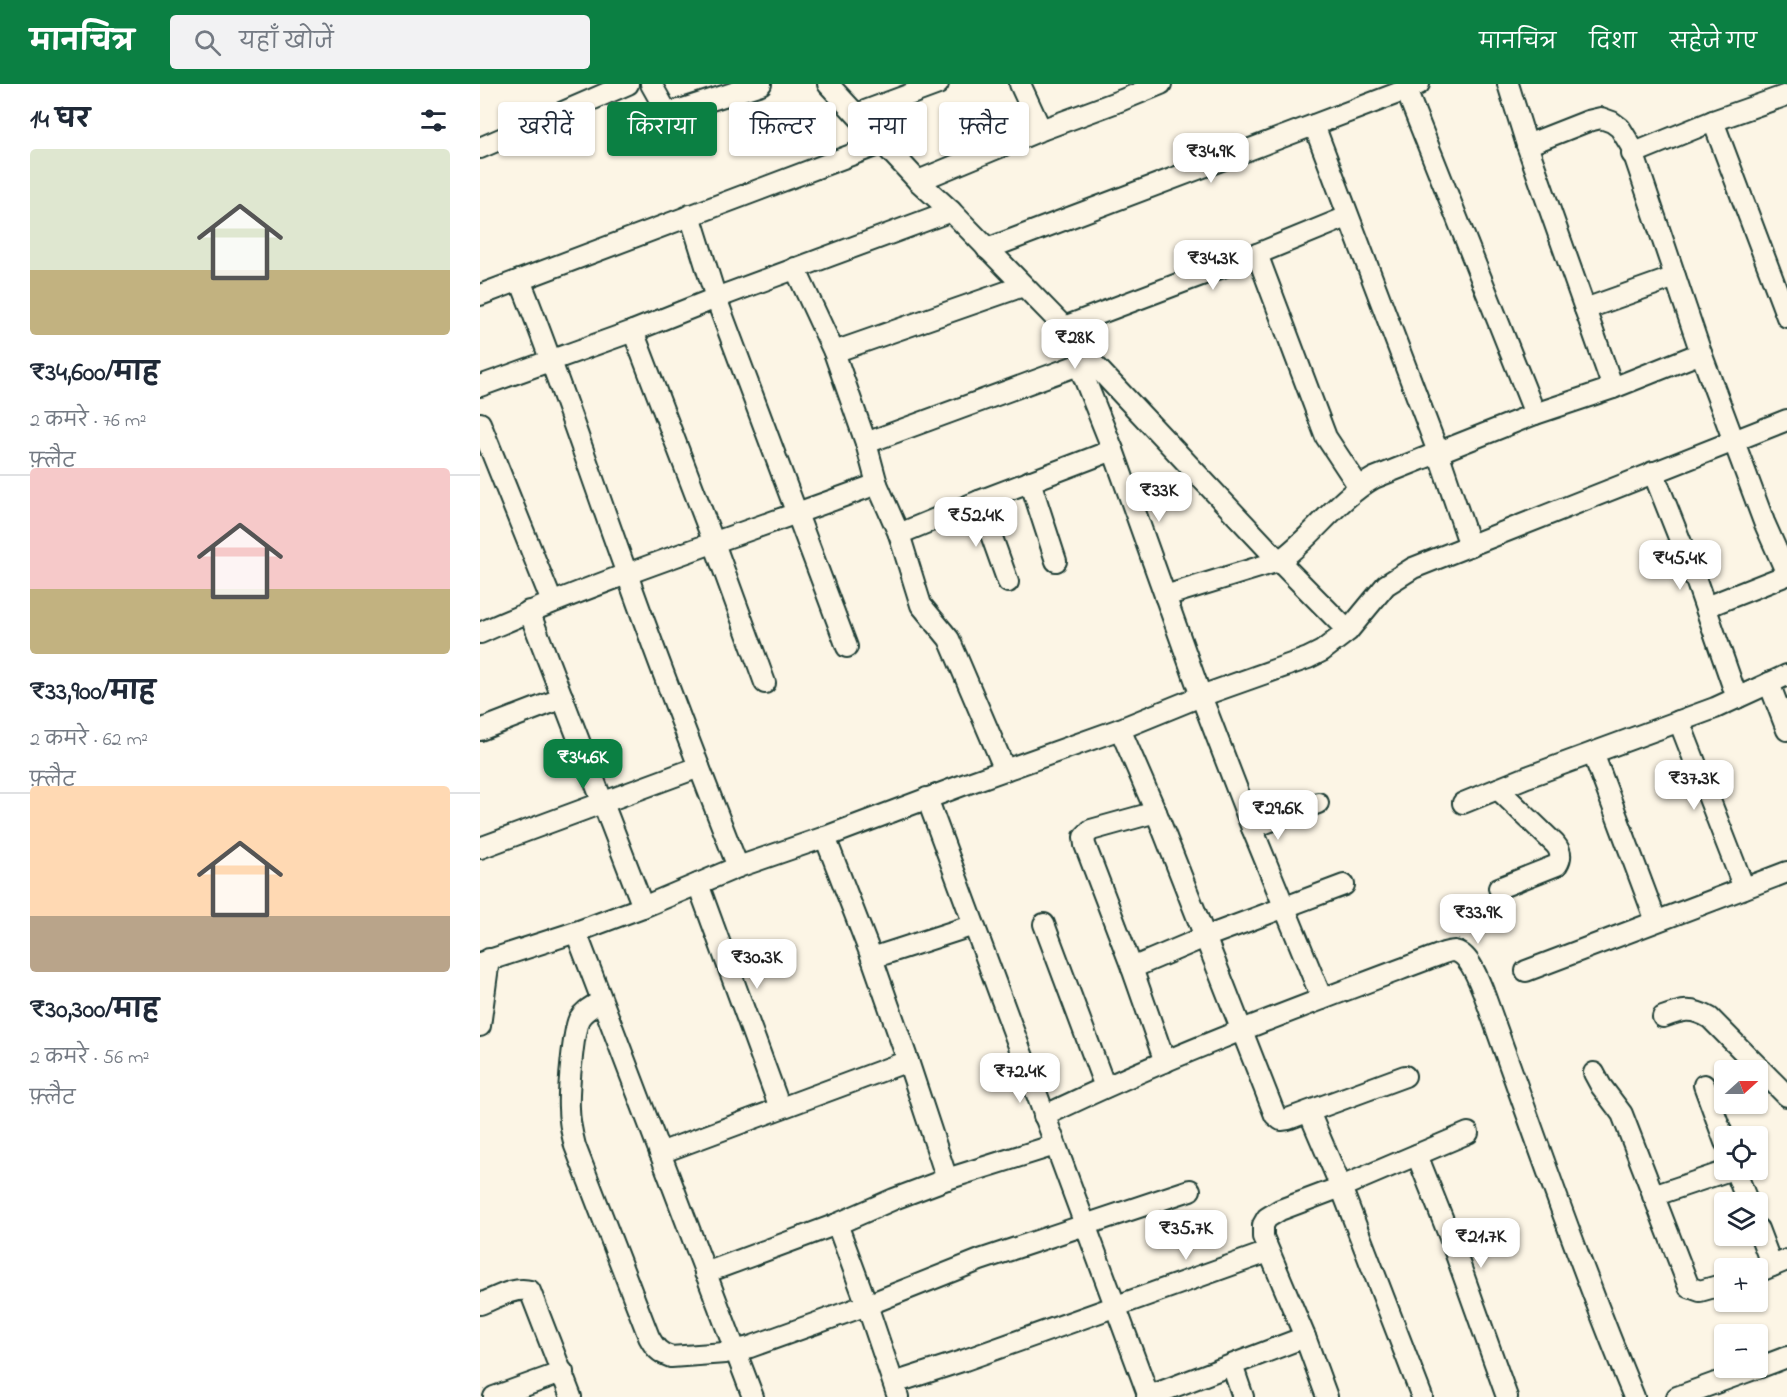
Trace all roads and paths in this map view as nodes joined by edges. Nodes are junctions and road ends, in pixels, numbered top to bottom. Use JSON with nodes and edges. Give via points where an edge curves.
{"nodes":[{"id":1,"x":628,"y":84,"type":"edge"},
{"id":2,"x":651,"y":84,"type":"edge"},
{"id":3,"x":761,"y":84,"type":"edge"},
{"id":4,"x":828,"y":84,"type":"edge"},
{"id":5,"x":938,"y":84,"type":"edge"},
{"id":6,"x":1020,"y":84,"type":"edge"},
{"id":7,"x":1161,"y":84,"type":"edge"},
{"id":8,"x":1508,"y":84,"type":"edge"},
{"id":9,"x":1412,"y":87,"type":"edge"},
{"id":10,"x":1119,"y":92,"type":"edge"},
{"id":11,"x":1787,"y":95,"type":"edge"},
{"id":12,"x":889,"y":102,"type":"edge"},
{"id":13,"x":848,"y":105,"type":"edge"},
{"id":14,"x":1713,"y":121,"type":"junction"},
{"id":15,"x":1314,"y":125,"type":"junction"},
{"id":16,"x":1041,"y":130,"type":"junction"},
{"id":17,"x":1527,"y":145,"type":"junction"},
{"id":18,"x":480,"y":148,"type":"edge"},
{"id":19,"x":1632,"y":154,"type":"junction"},
{"id":20,"x":848,"y":155,"type":"edge"},
{"id":21,"x":896,"y":156,"type":"edge"},
{"id":22,"x":918,"y":181,"type":"junction"},
{"id":23,"x":951,"y":212,"type":"junction"},
{"id":24,"x":690,"y":215,"type":"junction"},
{"id":25,"x":1347,"y":217,"type":"junction"},
{"id":26,"x":987,"y":249,"type":"junction"},
{"id":27,"x":1257,"y":254,"type":"junction"},
{"id":28,"x":795,"y":268,"type":"junction"},
{"id":29,"x":1675,"y":277,"type":"junction"},
{"id":30,"x":520,"y":280,"type":"junction"},
{"id":31,"x":1023,"y":286,"type":"junction"},
{"id":32,"x":480,"y":295,"type":"edge"},
{"id":33,"x":716,"y":298,"type":"junction"},
{"id":34,"x":1585,"y":309,"type":"junction"},
{"id":35,"x":1787,"y":317,"type":"edge"},
{"id":36,"x":1064,"y":327,"type":"junction"},
{"id":37,"x":633,"y":331,"type":"junction"},
{"id":38,"x":834,"y":352,"type":"junction"},
{"id":39,"x":1701,"y":353,"type":"junction"},
{"id":40,"x":552,"y":359,"type":"junction"},
{"id":41,"x":1085,"y":363,"type":"junction"},
{"id":42,"x":480,"y":386,"type":"edge"},
{"id":43,"x":1613,"y":388,"type":"junction"},
{"id":44,"x":1535,"y":414,"type":"junction"},
{"id":45,"x":1787,"y":420,"type":"edge"},
{"id":46,"x":480,"y":423,"type":"edge"},
{"id":47,"x":1733,"y":440,"type":"junction"},
{"id":48,"x":866,"y":443,"type":"junction"},
{"id":49,"x":1113,"y":450,"type":"junction"},
{"id":50,"x":1438,"y":452,"type":"junction"},
{"id":51,"x":1653,"y":472,"type":"junction"},
{"id":52,"x":1030,"y":482,"type":"junction"},
{"id":53,"x":877,"y":484,"type":"junction"},
{"id":54,"x":1359,"y":487,"type":"junction"},
{"id":55,"x":979,"y":501,"type":"junction"},
{"id":56,"x":796,"y":514,"type":"junction"},
{"id":57,"x":898,"y":534,"type":"junction"},
{"id":58,"x":714,"y":543,"type":"junction"},
{"id":59,"x":1470,"y":546,"type":"junction"},
{"id":60,"x":1056,"y":561,"type":"dead end"},
{"id":61,"x":1279,"y":561,"type":"junction"},
{"id":62,"x":626,"y":574,"type":"junction"},
{"id":63,"x":1787,"y":575,"type":"edge"},
{"id":64,"x":1008,"y":582,"type":"dead end"},
{"id":65,"x":1165,"y":597,"type":"junction"},
{"id":66,"x":552,"y":602,"type":"junction"},
{"id":67,"x":1706,"y":607,"type":"junction"},
{"id":68,"x":529,"y":611,"type":"junction"},
{"id":69,"x":1348,"y":631,"type":"junction"},
{"id":70,"x":480,"y":633,"type":"edge"},
{"id":71,"x":847,"y":647,"type":"dead end"},
{"id":72,"x":1778,"y":679,"type":"edge"},
{"id":73,"x":765,"y":683,"type":"dead end"},
{"id":74,"x":1201,"y":696,"type":"junction"},
{"id":75,"x":563,"y":698,"type":"junction"},
{"id":76,"x":1737,"y":698,"type":"junction"},
{"id":77,"x":1679,"y":721,"type":"junction"},
{"id":78,"x":1120,"y":729,"type":"junction"},
{"id":79,"x":480,"y":730,"type":"edge"},
{"id":80,"x":1787,"y":730,"type":"edge"},
{"id":81,"x":1593,"y":753,"type":"junction"},
{"id":82,"x":699,"y":767,"type":"junction"},
{"id":83,"x":1005,"y":770,"type":"junction"},
{"id":84,"x":1498,"y":789,"type":"junction"},
{"id":85,"x":927,"y":798,"type":"junction"},
{"id":86,"x":603,"y":802,"type":"junction"},
{"id":87,"x":1318,"y":803,"type":"dead end"},
{"id":88,"x":1463,"y":803,"type":"dead end"},
{"id":89,"x":1156,"y":812,"type":"junction"},
{"id":90,"x":1252,"y":828,"type":"junction"},
{"id":91,"x":825,"y":837,"type":"junction"},
{"id":92,"x":480,"y":848,"type":"edge"},
{"id":93,"x":738,"y":867,"type":"junction"},
{"id":94,"x":1787,"y":872,"type":"edge"},
{"id":95,"x":698,"y":885,"type":"junction"},
{"id":96,"x":1344,"y":885,"type":"dead end"},
{"id":97,"x":1499,"y":888,"type":"dead end"},
{"id":98,"x":1744,"y":888,"type":"junction"},
{"id":99,"x":1284,"y":906,"type":"junction"},
{"id":100,"x":643,"y":907,"type":"junction"},
{"id":101,"x":1656,"y":921,"type":"junction"},
{"id":102,"x":1044,"y":924,"type":"dead end"},
{"id":103,"x":974,"y":925,"type":"junction"},
{"id":104,"x":576,"y":932,"type":"junction"},
{"id":105,"x":1205,"y":937,"type":"junction"},
{"id":106,"x":872,"y":958,"type":"junction"},
{"id":107,"x":484,"y":961,"type":"edge"},
{"id":108,"x":1132,"y":968,"type":"junction"},
{"id":109,"x":1526,"y":971,"type":"dead end"},
{"id":110,"x":1322,"y":999,"type":"junction"},
{"id":111,"x":602,"y":1001,"type":"junction"},
{"id":112,"x":1663,"y":1017,"type":"dead end"},
{"id":113,"x":480,"y":1026,"type":"edge"},
{"id":114,"x":1242,"y":1029,"type":"junction"},
{"id":115,"x":909,"y":1060,"type":"junction"},
{"id":116,"x":1165,"y":1062,"type":"junction"},
{"id":117,"x":1594,"y":1073,"type":"dead end"},
{"id":118,"x":1405,"y":1076,"type":"dead end"},
{"id":119,"x":1704,"y":1085,"type":"dead end"},
{"id":120,"x":1105,"y":1087,"type":"junction"},
{"id":121,"x":1787,"y":1096,"type":"edge"},
{"id":122,"x":780,"y":1108,"type":"junction"},
{"id":123,"x":1309,"y":1112,"type":"junction"},
{"id":124,"x":1044,"y":1116,"type":"junction"},
{"id":125,"x":1719,"y":1126,"type":"edge"},
{"id":126,"x":1468,"y":1133,"type":"dead end"},
{"id":127,"x":1055,"y":1145,"type":"junction"},
{"id":128,"x":660,"y":1153,"type":"junction"},
{"id":129,"x":1417,"y":1155,"type":"junction"},
{"id":130,"x":1714,"y":1175,"type":"edge"},
{"id":131,"x":946,"y":1179,"type":"junction"},
{"id":132,"x":1341,"y":1187,"type":"junction"},
{"id":133,"x":1190,"y":1190,"type":"dead end"},
{"id":134,"x":1653,"y":1196,"type":"junction"},
{"id":135,"x":837,"y":1224,"type":"junction"},
{"id":136,"x":1086,"y":1226,"type":"junction"},
{"id":137,"x":1764,"y":1246,"type":"edge"},
{"id":138,"x":1268,"y":1252,"type":"junction"},
{"id":139,"x":1772,"y":1266,"type":"edge"},
{"id":140,"x":705,"y":1273,"type":"junction"},
{"id":141,"x":1714,"y":1287,"type":"edge"},
{"id":142,"x":480,"y":1304,"type":"edge"},
{"id":143,"x":867,"y":1305,"type":"junction"},
{"id":144,"x":1116,"y":1306,"type":"junction"},
{"id":145,"x":1305,"y":1337,"type":"junction"},
{"id":146,"x":737,"y":1351,"type":"junction"},
{"id":147,"x":1787,"y":1357,"type":"edge"},
{"id":148,"x":1768,"y":1364,"type":"edge"},
{"id":149,"x":1232,"y":1365,"type":"junction"},
{"id":150,"x":563,"y":1372,"type":"junction"},
{"id":151,"x":1729,"y":1378,"type":"edge"},
{"id":152,"x":896,"y":1390,"type":"edge"},
{"id":153,"x":494,"y":1397,"type":"edge"},
{"id":154,"x":571,"y":1397,"type":"edge"},
{"id":155,"x":753,"y":1397,"type":"edge"},
{"id":156,"x":1149,"y":1397,"type":"edge"},
{"id":157,"x":1243,"y":1397,"type":"edge"},
{"id":158,"x":1327,"y":1397,"type":"edge"},
{"id":159,"x":1422,"y":1397,"type":"edge"},
{"id":160,"x":1507,"y":1397,"type":"edge"},
{"id":161,"x":1634,"y":1397,"type":"edge"},
{"id":162,"x":1677,"y":1397,"type":"edge"}],
"edges":[{"from":1,"to":18,"type":"street"},
{"from":2,"to":3,"type":"street","via":[[669,112]]},
{"from":4,"to":13,"type":"street"},
{"from":5,"to":12,"type":"street"},
{"from":6,"to":16,"type":"street"},
{"from":7,"to":10,"type":"street"},
{"from":8,"to":17,"type":"street"},
{"from":9,"to":15,"type":"street"},
{"from":9,"to":44,"type":"street"},
{"from":10,"to":16,"type":"street"},
{"from":11,"to":14,"type":"street"},
{"from":14,"to":19,"type":"street"},
{"from":14,"to":35,"type":"street"},
{"from":15,"to":25,"type":"street"},
{"from":15,"to":26,"type":"street"},
{"from":16,"to":22,"type":"street"},
{"from":17,"to":19,"type":"street","via":[[1601,118],[1620,128]]},
{"from":17,"to":34,"type":"street"},
{"from":19,"to":29,"type":"street"},
{"from":20,"to":24,"type":"street"},
{"from":21,"to":22,"type":"street"},
{"from":22,"to":23,"type":"street"},
{"from":23,"to":26,"type":"street"},
{"from":23,"to":28,"type":"street"},
{"from":24,"to":30,"type":"street"},
{"from":24,"to":33,"type":"street"},
{"from":25,"to":27,"type":"street"},
{"from":25,"to":50,"type":"street"},
{"from":26,"to":31,"type":"street"},
{"from":27,"to":36,"type":"street"},
{"from":27,"to":54,"type":"street","via":[[1326,437]]},
{"from":28,"to":33,"type":"street"},
{"from":28,"to":38,"type":"street"},
{"from":29,"to":34,"type":"street"},
{"from":29,"to":39,"type":"street"},
{"from":30,"to":32,"type":"street"},
{"from":30,"to":40,"type":"street"},
{"from":31,"to":36,"type":"street"},
{"from":31,"to":38,"type":"street"},
{"from":33,"to":37,"type":"street"},
{"from":33,"to":56,"type":"street"},
{"from":34,"to":43,"type":"street"},
{"from":36,"to":41,"type":"street"},
{"from":37,"to":40,"type":"street"},
{"from":37,"to":58,"type":"street"},
{"from":38,"to":48,"type":"street"},
{"from":39,"to":43,"type":"street"},
{"from":39,"to":47,"type":"street"},
{"from":40,"to":42,"type":"street"},
{"from":40,"to":62,"type":"street"},
{"from":41,"to":48,"type":"street"},
{"from":41,"to":49,"type":"street"},
{"from":41,"to":61,"type":"street"},
{"from":43,"to":44,"type":"street"},
{"from":44,"to":50,"type":"street"},
{"from":45,"to":47,"type":"street"},
{"from":46,"to":66,"type":"street"},
{"from":47,"to":51,"type":"street"},
{"from":47,"to":63,"type":"street"},
{"from":48,"to":53,"type":"street"},
{"from":49,"to":52,"type":"street"},
{"from":49,"to":65,"type":"street"},
{"from":50,"to":54,"type":"street"},
{"from":50,"to":59,"type":"street"},
{"from":51,"to":59,"type":"street"},
{"from":51,"to":67,"type":"street"},
{"from":52,"to":55,"type":"street"},
{"from":52,"to":60,"type":"street"},
{"from":53,"to":56,"type":"street"},
{"from":53,"to":57,"type":"street"},
{"from":54,"to":61,"type":"street"},
{"from":55,"to":57,"type":"street"},
{"from":55,"to":64,"type":"street"},
{"from":56,"to":58,"type":"street"},
{"from":56,"to":71,"type":"street"},
{"from":57,"to":83,"type":"street","via":[[921,604],[950,639]]},
{"from":58,"to":62,"type":"street"},
{"from":58,"to":73,"type":"street"},
{"from":59,"to":69,"type":"street","via":[[1413,568],[1386,585]]},
{"from":61,"to":65,"type":"street"},
{"from":61,"to":69,"type":"street"},
{"from":62,"to":66,"type":"street"},
{"from":62,"to":82,"type":"street"},
{"from":63,"to":67,"type":"street"},
{"from":65,"to":74,"type":"street"},
{"from":66,"to":68,"type":"street"},
{"from":67,"to":76,"type":"street"},
{"from":68,"to":70,"type":"street"},
{"from":68,"to":75,"type":"street"},
{"from":69,"to":74,"type":"street","via":[[1308,658]]},
{"from":72,"to":76,"type":"street"},
{"from":72,"to":80,"type":"street"},
{"from":74,"to":78,"type":"street"},
{"from":74,"to":90,"type":"street"},
{"from":75,"to":79,"type":"street"},
{"from":75,"to":86,"type":"street"},
{"from":76,"to":77,"type":"street"},
{"from":77,"to":81,"type":"street"},
{"from":77,"to":98,"type":"street"},
{"from":78,"to":83,"type":"street"},
{"from":78,"to":89,"type":"street"},
{"from":81,"to":84,"type":"street"},
{"from":81,"to":101,"type":"street"},
{"from":82,"to":86,"type":"street"},
{"from":82,"to":93,"type":"street"},
{"from":83,"to":85,"type":"street"},
{"from":84,"to":88,"type":"street"},
{"from":84,"to":97,"type":"street","via":[[1561,854],[1557,865]]},
{"from":85,"to":91,"type":"street"},
{"from":85,"to":103,"type":"street"},
{"from":86,"to":92,"type":"street"},
{"from":86,"to":100,"type":"street"},
{"from":87,"to":90,"type":"street"},
{"from":89,"to":105,"type":"street"},
{"from":89,"to":108,"type":"street","via":[[1091,830],[1084,837]]},
{"from":90,"to":99,"type":"street"},
{"from":91,"to":93,"type":"street"},
{"from":91,"to":106,"type":"street"},
{"from":93,"to":95,"type":"street"},
{"from":94,"to":98,"type":"street"},
{"from":95,"to":100,"type":"street"},
{"from":95,"to":122,"type":"street"},
{"from":96,"to":99,"type":"street"},
{"from":98,"to":101,"type":"street"},
{"from":99,"to":105,"type":"street"},
{"from":99,"to":110,"type":"street"},
{"from":100,"to":104,"type":"street"},
{"from":101,"to":109,"type":"street"},
{"from":102,"to":120,"type":"street"},
{"from":103,"to":106,"type":"street"},
{"from":103,"to":124,"type":"street"},
{"from":104,"to":107,"type":"street"},
{"from":104,"to":111,"type":"street"},
{"from":105,"to":108,"type":"street"},
{"from":105,"to":114,"type":"street"},
{"from":106,"to":115,"type":"street"},
{"from":107,"to":113,"type":"street"},
{"from":108,"to":116,"type":"street"},
{"from":110,"to":114,"type":"street"},
{"from":110,"to":161,"type":"street","via":[[1444,953],[1454,951],[1463,956],[1483,991]]},
{"from":111,"to":128,"type":"street"},
{"from":111,"to":146,"type":"street","via":[[585,1011],[575,1034],[569,1109],[575,1146],[655,1348],[671,1357]]},
{"from":112,"to":121,"type":"street","via":[[1689,1010],[1710,1018]]},
{"from":114,"to":116,"type":"street"},
{"from":114,"to":123,"type":"street","via":[[1275,1115],[1281,1120]]},
{"from":115,"to":122,"type":"street"},
{"from":115,"to":131,"type":"street"},
{"from":116,"to":120,"type":"street"},
{"from":117,"to":134,"type":"street","via":[[1622,1114]]},
{"from":118,"to":123,"type":"street"},
{"from":119,"to":125,"type":"street"},
{"from":120,"to":124,"type":"street"},
{"from":122,"to":128,"type":"street"},
{"from":123,"to":132,"type":"street"},
{"from":124,"to":127,"type":"street"},
{"from":126,"to":129,"type":"street"},
{"from":127,"to":131,"type":"street"},
{"from":127,"to":136,"type":"street"},
{"from":128,"to":140,"type":"street"},
{"from":129,"to":132,"type":"street"},
{"from":129,"to":160,"type":"street"},
{"from":130,"to":134,"type":"street"},
{"from":131,"to":135,"type":"street"},
{"from":132,"to":138,"type":"street","via":[[1267,1218],[1263,1237]]},
{"from":132,"to":159,"type":"street"},
{"from":133,"to":136,"type":"street"},
{"from":134,"to":141,"type":"street","via":[[1689,1287],[1700,1291]]},
{"from":135,"to":140,"type":"street"},
{"from":135,"to":143,"type":"street"},
{"from":136,"to":143,"type":"street","via":[[980,1260]]},
{"from":136,"to":144,"type":"street"},
{"from":137,"to":139,"type":"street"},
{"from":138,"to":144,"type":"street"},
{"from":138,"to":145,"type":"street"},
{"from":140,"to":146,"type":"street"},
{"from":142,"to":150,"type":"street","via":[[515,1291],[530,1290]]},
{"from":143,"to":146,"type":"street"},
{"from":143,"to":152,"type":"street"},
{"from":144,"to":152,"type":"street","via":[[965,1360]]},
{"from":144,"to":156,"type":"street"},
{"from":145,"to":149,"type":"street"},
{"from":145,"to":158,"type":"street"},
{"from":146,"to":155,"type":"street"},
{"from":147,"to":148,"type":"street"},
{"from":149,"to":156,"type":"street"},
{"from":149,"to":157,"type":"street"},
{"from":150,"to":153,"type":"street"},
{"from":150,"to":154,"type":"street"},
{"from":151,"to":162,"type":"street"}]}
